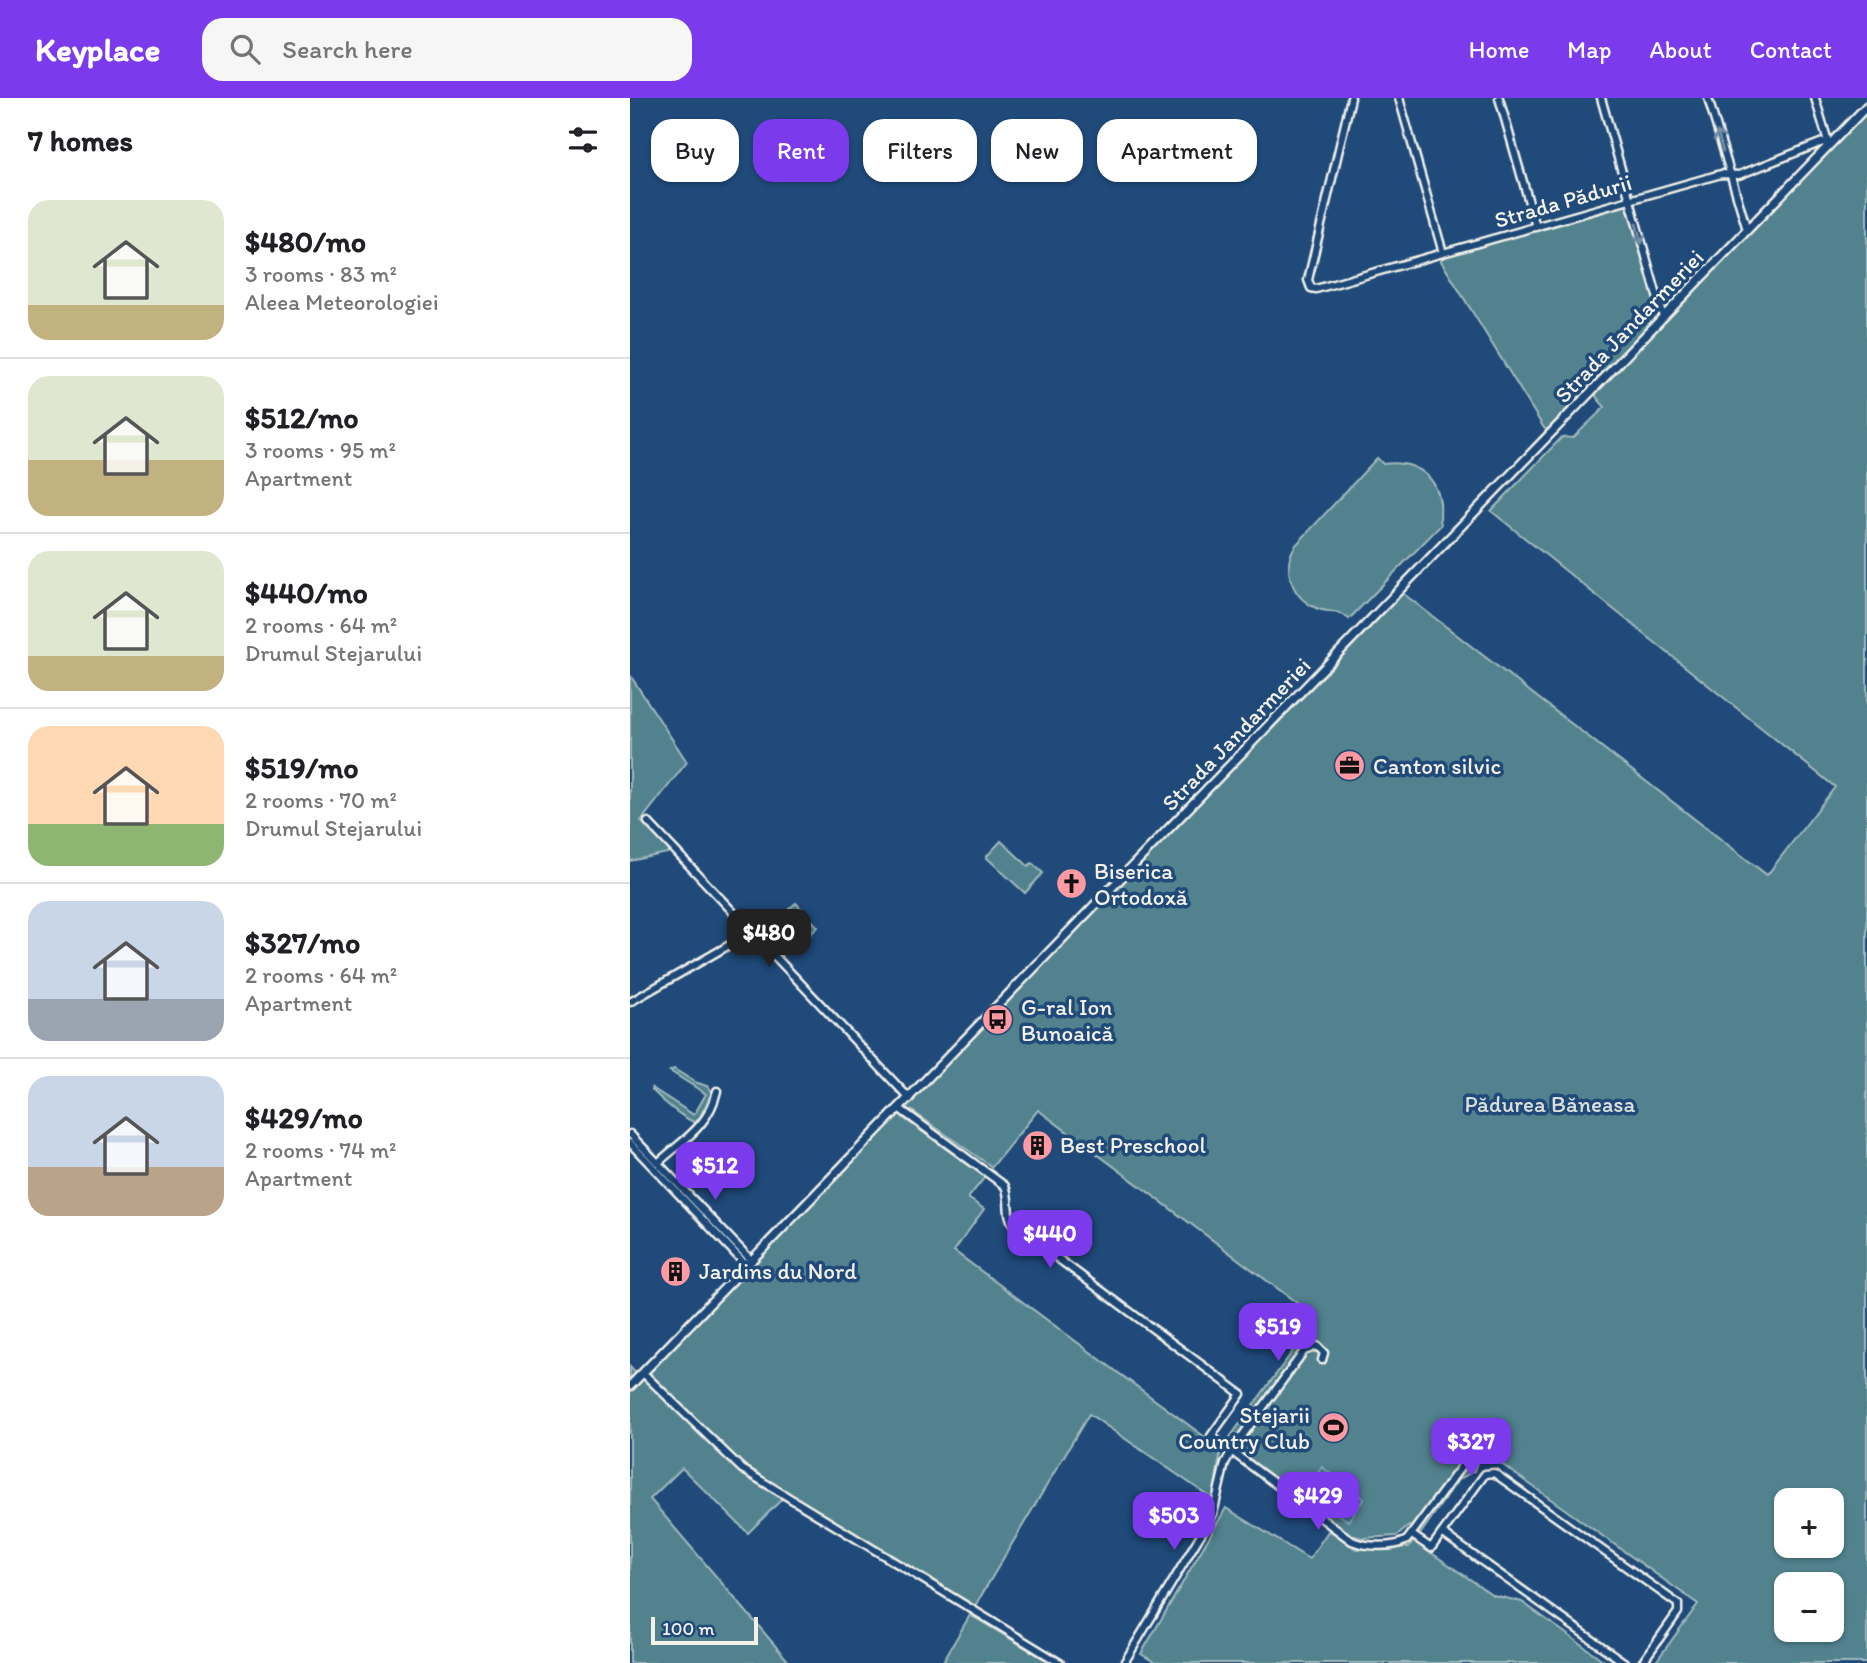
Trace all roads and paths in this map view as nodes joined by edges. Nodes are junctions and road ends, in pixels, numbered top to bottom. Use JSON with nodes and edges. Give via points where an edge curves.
{"nodes":[{"id":1,"x":1351,"y":98,"type":"edge"},
{"id":2,"x":1399,"y":98,"type":"edge"},
{"id":3,"x":1499,"y":98,"type":"edge"},
{"id":4,"x":1601,"y":98,"type":"edge"},
{"id":5,"x":1708,"y":98,"type":"edge"},
{"id":6,"x":1815,"y":98,"type":"edge"},
{"id":7,"x":1867,"y":106,"type":"edge"},
{"id":8,"x":1829,"y":145,"type":"junction"},
{"id":9,"x":1729,"y":173,"type":"junction"},
{"id":10,"x":1630,"y":200,"type":"junction"},
{"id":11,"x":1536,"y":227,"type":"junction"},
{"id":12,"x":1747,"y":230,"type":"junction"},
{"id":13,"x":1443,"y":253,"type":"junction"},
{"id":14,"x":1663,"y":317,"type":"junction"},
{"id":15,"x":648,"y":822,"type":"dead end"},
{"id":16,"x":752,"y":932,"type":"junction"},
{"id":17,"x":630,"y":1002,"type":"edge"},
{"id":18,"x":717,"y":1091,"type":"dead end"},
{"id":19,"x":910,"y":1099,"type":"junction"},
{"id":20,"x":900,"y":1109,"type":"junction"},
{"id":21,"x":630,"y":1135,"type":"edge"},
{"id":22,"x":630,"y":1143,"type":"edge"},
{"id":23,"x":659,"y":1162,"type":"junction"},
{"id":24,"x":749,"y":1263,"type":"junction"},
{"id":25,"x":1322,"y":1360,"type":"dead end"},
{"id":26,"x":643,"y":1373,"type":"junction"},
{"id":27,"x":630,"y":1386,"type":"edge"},
{"id":28,"x":1232,"y":1450,"type":"junction"},
{"id":29,"x":1446,"y":1458,"type":"dead end"},
{"id":30,"x":1442,"y":1533,"type":"junction"},
{"id":31,"x":1412,"y":1535,"type":"junction"},
{"id":32,"x":1059,"y":1663,"type":"edge"},
{"id":33,"x":1124,"y":1663,"type":"edge"},
{"id":34,"x":1625,"y":1663,"type":"edge"},
{"id":35,"x":1642,"y":1663,"type":"edge"}],
"edges":[{"from":1,"to":13,"type":"street","name":"Strada Pădurii","via":[[1308,280],[1311,288]]},
{"from":2,"to":13,"type":"street"},
{"from":3,"to":11,"type":"street"},
{"from":4,"to":10,"type":"street"},
{"from":9,"to":5,"type":"street","one_way":true},
{"from":6,"to":8,"type":"street"},
{"from":7,"to":8,"type":"street","name":"Strada Jandarmeriei"},
{"from":8,"to":9,"type":"street","name":"Strada Pădurii","via":[[1822,142],[1739,175]]},
{"from":8,"to":12,"type":"street","name":"Strada Jandarmeriei"},
{"from":9,"to":10,"type":"street","name":"Strada Pădurii"},
{"from":9,"to":12,"type":"street"},
{"from":10,"to":11,"type":"street","name":"Strada Pădurii"},
{"from":10,"to":14,"type":"street","one_way":true},
{"from":11,"to":13,"type":"street","name":"Strada Pădurii"},
{"from":12,"to":14,"type":"street","name":"Strada Jandarmeriei"},
{"from":14,"to":19,"type":"street","name":"Strada Jandarmeriei"},
{"from":15,"to":16,"type":"street"},
{"from":16,"to":17,"type":"street"},
{"from":16,"to":19,"type":"street"},
{"from":18,"to":23,"type":"street","via":[[700,1126]]},
{"from":19,"to":20,"type":"street","name":"Strada Jandarmeriei"},
{"from":20,"to":24,"type":"street","name":"Strada Jandarmeriei"},
{"from":20,"to":28,"type":"street","via":[[1005,1186],[1014,1226],[1241,1394],[1211,1436]]},
{"from":21,"to":23,"type":"street"},
{"from":22,"to":24,"type":"street"},
{"from":23,"to":24,"type":"street"},
{"from":24,"to":26,"type":"street","name":"Strada Jandarmeriei"},
{"from":25,"to":28,"type":"street","via":[[1324,1353],[1317,1346],[1304,1351]]},
{"from":26,"to":27,"type":"street","name":"Strada Jandarmeriei"},
{"from":26,"to":32,"type":"street","via":[[742,1469]]},
{"from":28,"to":31,"type":"street","via":[[1356,1543],[1402,1544]]},
{"from":28,"to":33,"type":"street","via":[[1213,1514]]},
{"from":29,"to":31,"type":"street","via":[[1457,1451],[1466,1460]]},
{"from":30,"to":31,"type":"street","via":[[1431,1548]]},
{"from":30,"to":34,"type":"street"},
{"from":30,"to":35,"type":"street","via":[[1485,1474],[1494,1473],[1678,1604],[1678,1612]]}]}
